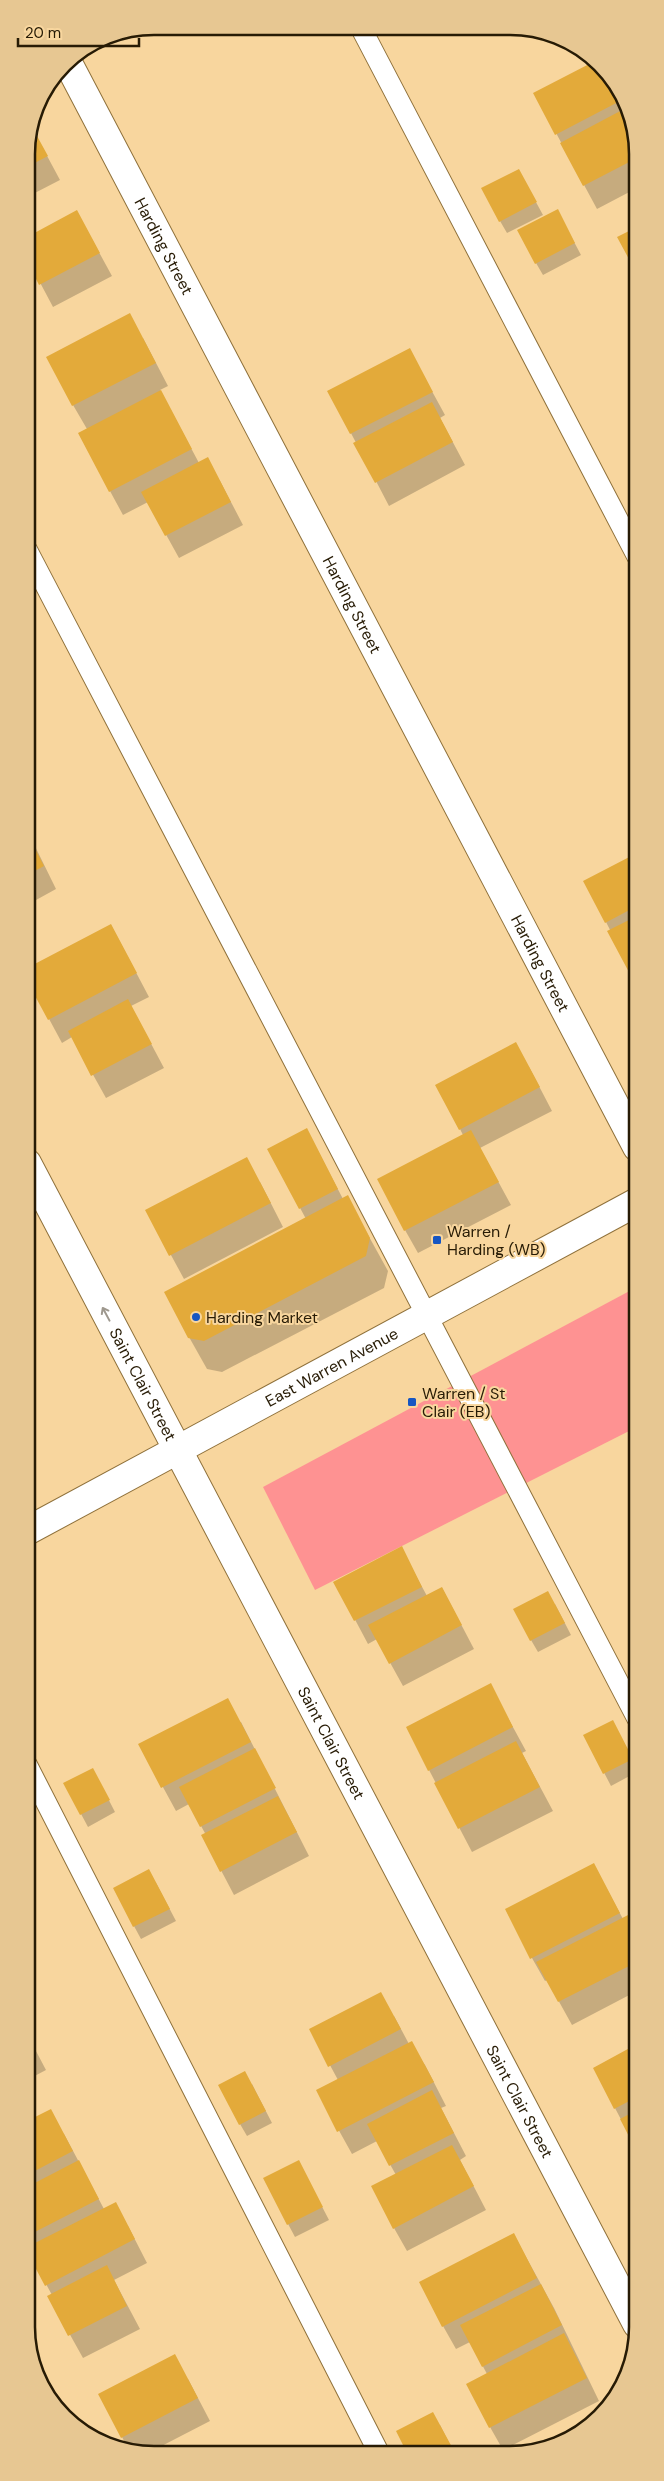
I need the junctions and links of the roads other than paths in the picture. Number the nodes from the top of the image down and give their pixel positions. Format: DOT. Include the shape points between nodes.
graph roads {
  1 [pos="365,35"];
  2 [pos="71,69"];
  3 [pos="629,541"];
  4 [pos="35,565"];
  5 [pos="629,1132"];
  6 [pos="35,1178"];
  7 [pos="629,1206"];
  8 [pos="427,1316"];
  9 [pos="178,1450"];
  10 [pos="35,1527"];
  11 [pos="629,1703"];
  12 [pos="35,1781"];
  13 [pos="629,2307"];
  14 [pos="375,2446"];
  1 -- 3 [label="lane"];
  2 -- 5 [label="street, Harding Street"];
  4 -- 8 [label="lane"];
  9 -- 6 [label="street, Saint Clair Street, one-way"];
  7 -- 8 [label="street, East Warren Avenue"];
  8 -- 9 [label="street, East Warren Avenue"];
  8 -- 11 [label="lane"];
  9 -- 10 [label="street, East Warren Avenue"];
  9 -- 13 [label="street, Saint Clair Street"];
  12 -- 14 [label="lane"];
}
